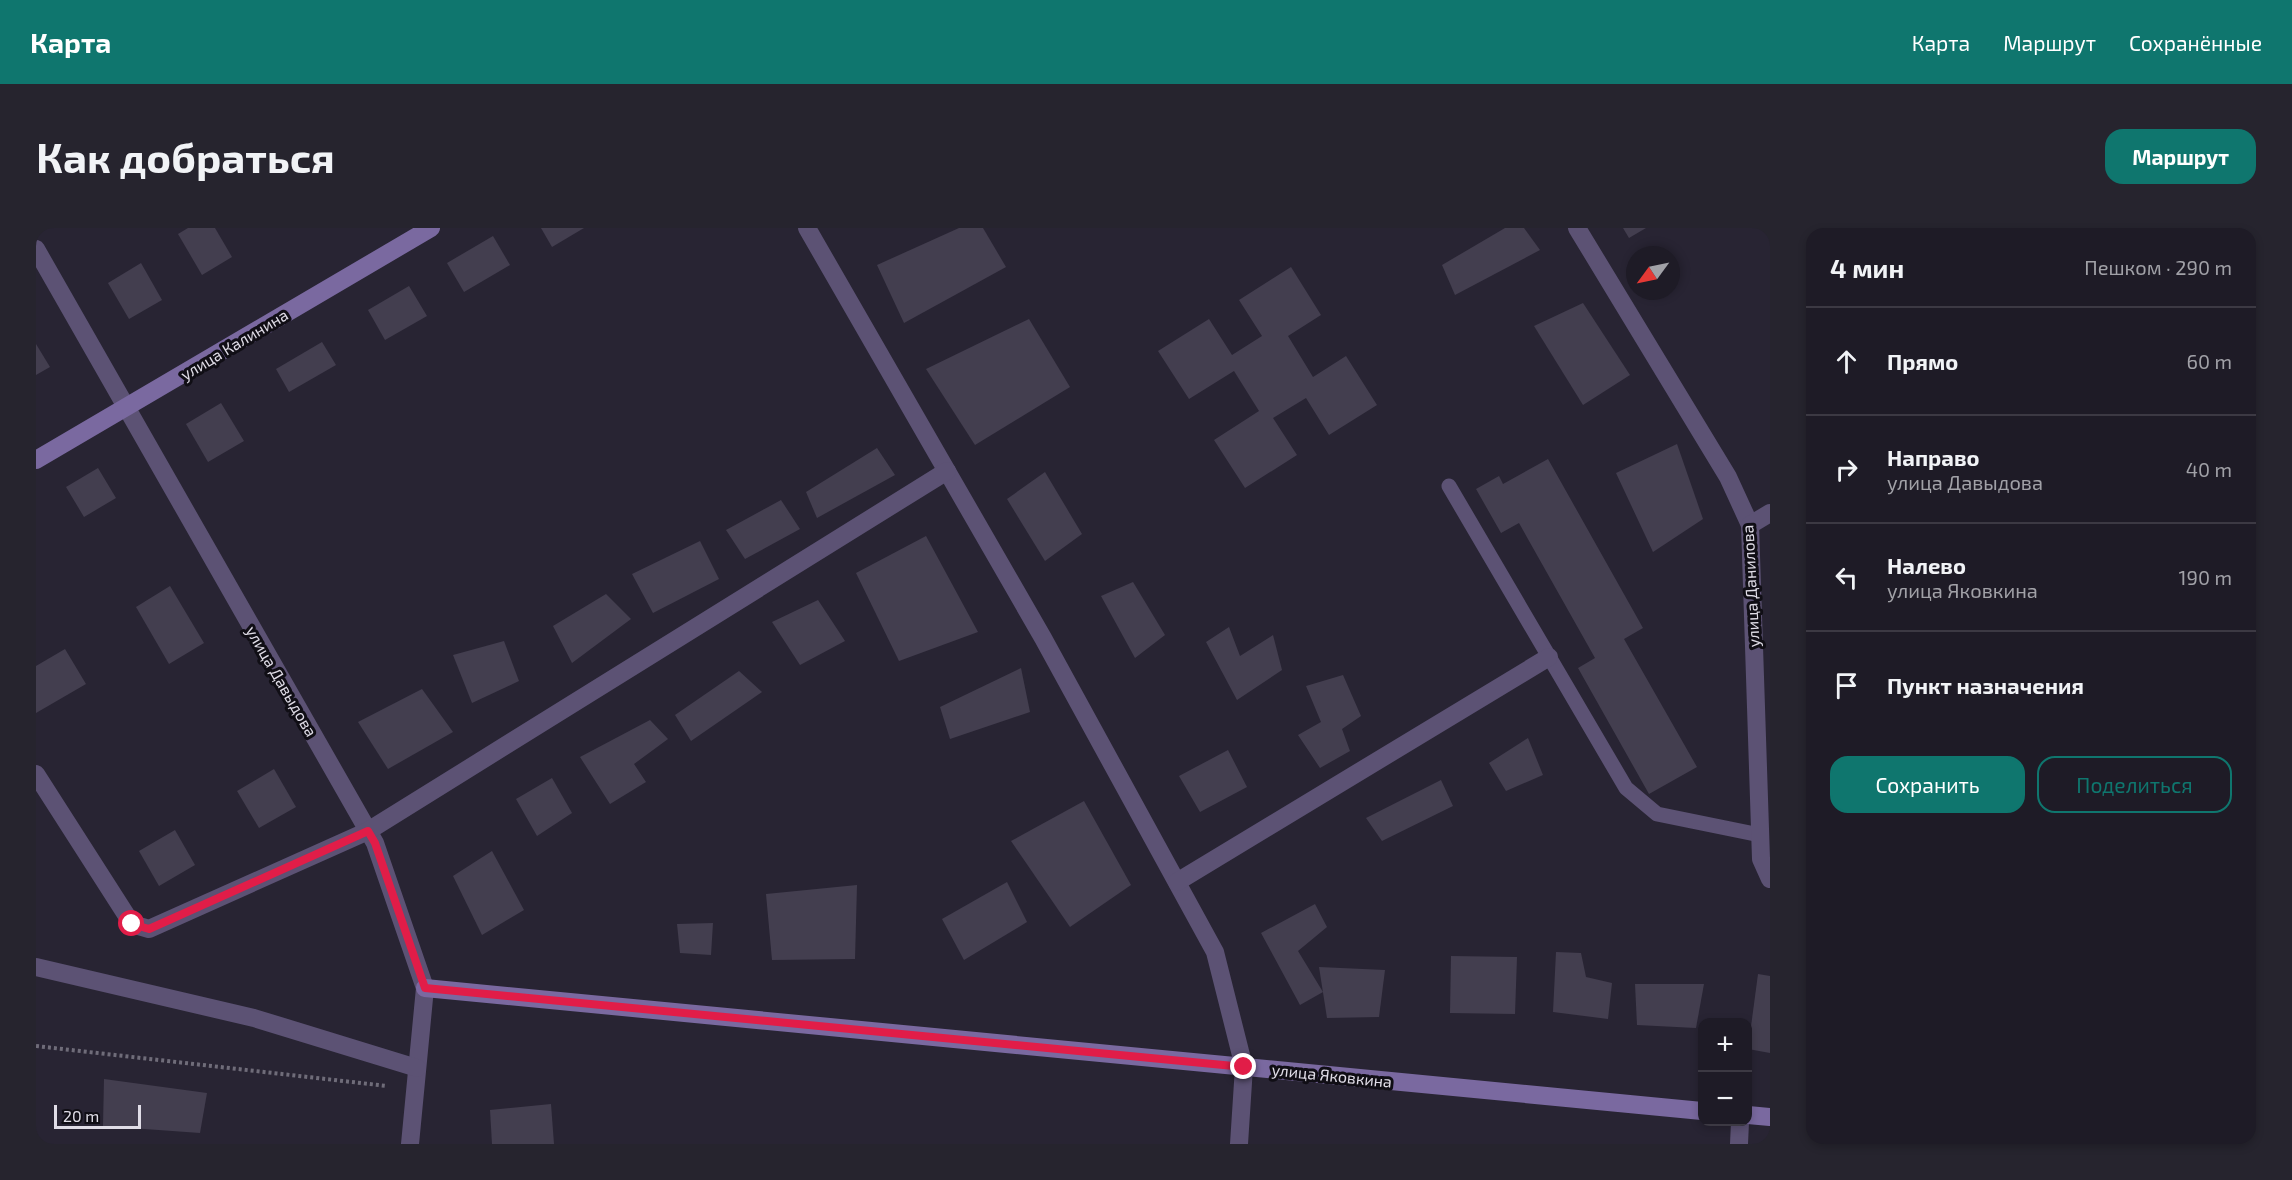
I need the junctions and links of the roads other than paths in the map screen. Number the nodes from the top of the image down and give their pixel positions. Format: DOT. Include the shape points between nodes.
graph roads {
  1 [pos="431,228"];
  2 [pos="807,228"];
  3 [pos="1577,228"];
  4 [pos="36,249"];
  5 [pos="126,408"];
  6 [pos="36,460"];
  7 [pos="947,471"];
  8 [pos="1449,486"];
  9 [pos="1770,513"];
  10 [pos="1750,525"];
  11 [pos="1549,657"];
  12 [pos="36,774"];
  13 [pos="368,831"];
  14 [pos="1760,835"];
  15 [pos="1770,879"];
  16 [pos="1177,882"];
  17 [pos="36,967"];
  18 [pos="425,988"];
  19 [pos="1244,1067"];
  20 [pos="417,1068"];
  21 [pos="1698,1111"];
  22 [pos="1752,1115"];
  23 [pos="1770,1117"];
  24 [pos="1740,1126"];
  25 [pos="410,1144"];
  26 [pos="1239,1144"];
  27 [pos="1739,1144"];
  1 -- 5 [label="street, улица Калинина"];
  2 -- 7 [label="street"];
  3 -- 10 [label="street, улица Данилова" via="1728,477"];
  4 -- 5 [label="street, улица Давыдова"];
  5 -- 6 [label="street, улица Калинина"];
  5 -- 13 [label="street, улица Давыдова"];
  7 -- 13 [label="street"];
  7 -- 16 [label="street"];
  8 -- 11 [label="lane"];
  9 -- 10 [label="street"];
  10 -- 14 [label="street, улица Данилова"];
  11 -- 14 [label="lane" via="1626,788 1658,814"];
  11 -- 16 [label="street"];
  12 -- 13 [label="street" via="132,924 149,929"];
  13 -- 18 [label="street, улица Давыдова"];
  14 -- 15 [label="street, улица Данилова" via="1761,859"];
  16 -- 19 [label="street" via="1215,952"];
  17 -- 20 [label="street" via="254,1018"];
  18 -- 19 [label="street, улица Яковкина"];
  18 -- 20 [label="street, улица Давыдова"];
  19 -- 21 [label="street, улица Яковкина"];
  19 -- 26 [label="street"];
  20 -- 25 [label="street, улица Давыдова"];
  22 -- 23 [label="street"];
  24 -- 27 [label="street"];
}
